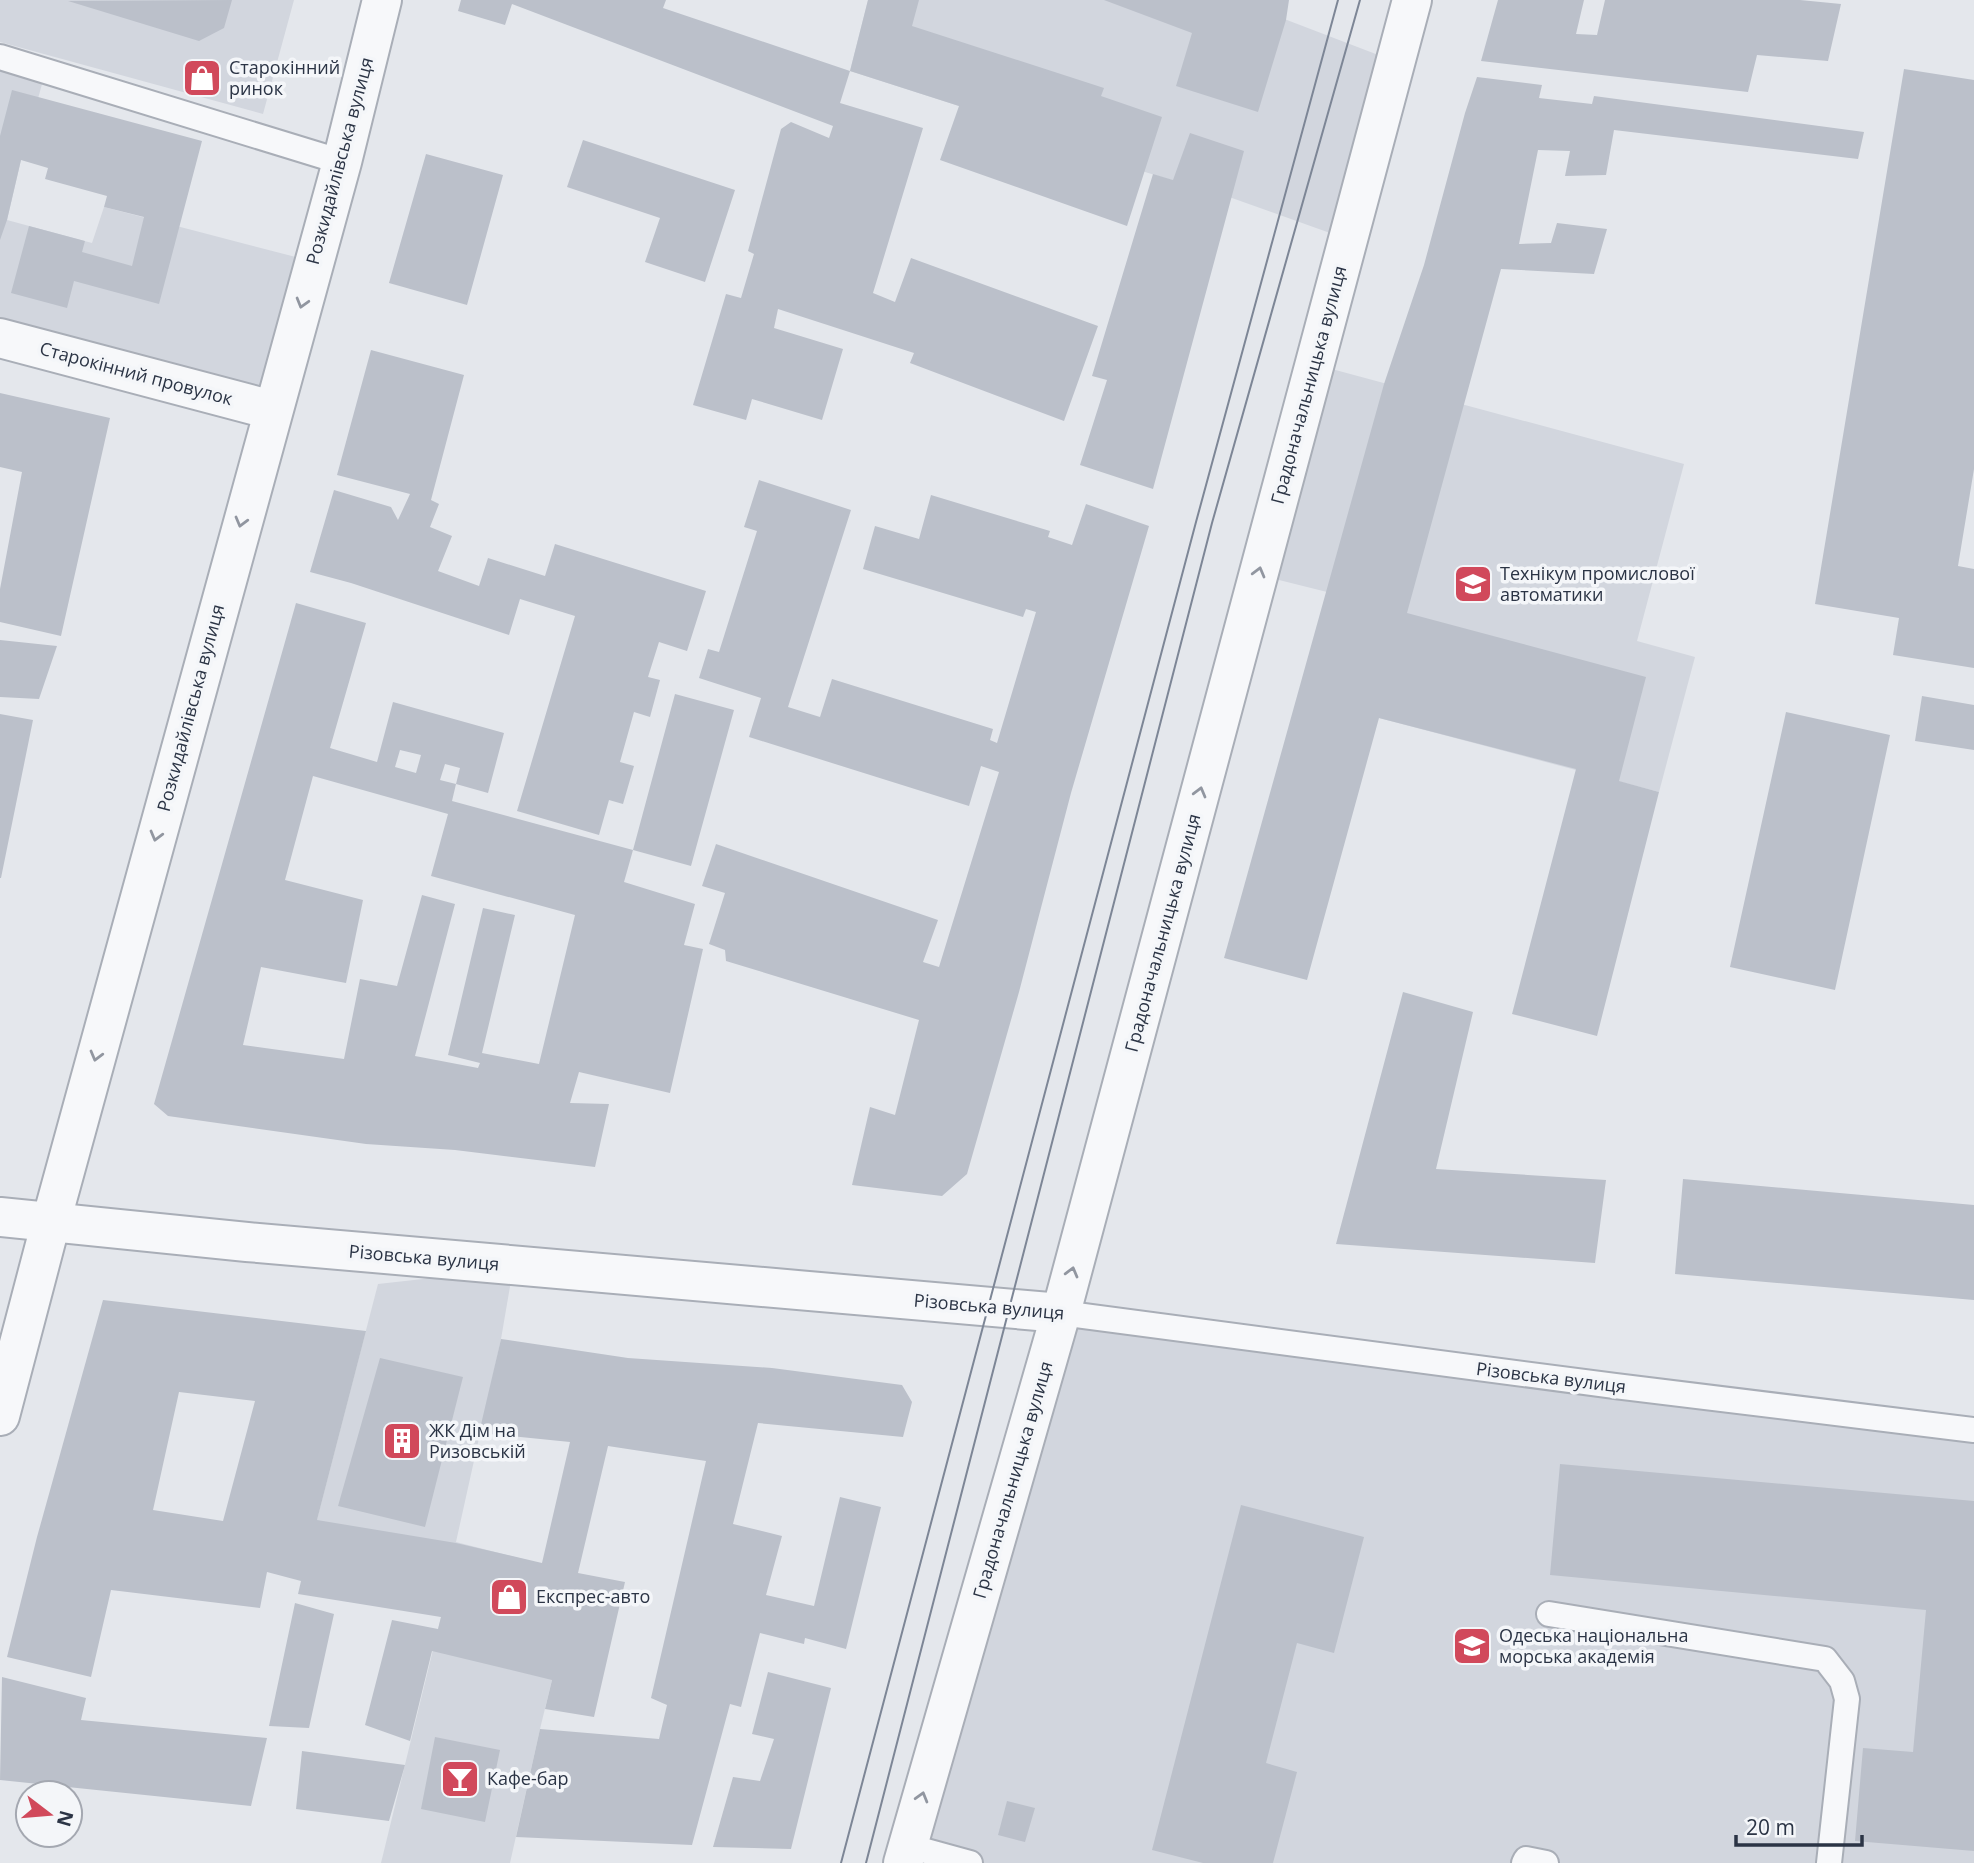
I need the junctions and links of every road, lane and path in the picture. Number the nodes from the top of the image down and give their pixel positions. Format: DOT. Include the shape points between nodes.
graph roads {
  1 [pos="382,0"];
  2 [pos="1412,0"];
  3 [pos="0,57"];
  4 [pos="342,162"];
  5 [pos="0,338"];
  6 [pos="272,410"];
  7 [pos="0,1217"];
  8 [pos="51,1223"];
  9 [pos="1061,1313"];
  10 [pos="0,1416"];
  11 [pos="1974,1430"];
  12 [pos="1549,1615"];
  13 [pos="906,1854"];
  14 [pos="970,1863"];
  15 [pos="1524,1863"];
  16 [pos="1546,1863"];
  17 [pos="1829,1863"];
  1 -- 4 [label="street, Розкидайлівська вулиця"];
  9 -- 2 [label="street, Градоначальницька вулиця, one-way"];
  3 -- 4 [label="lane"];
  4 -- 6 [label="street, Розкидайлівська вулиця, one-way"];
  5 -- 6 [label="street, Старокінний провулок"];
  6 -- 8 [label="street, Розкидайлівська вулиця, one-way"];
  7 -- 8 [label="street, Різовська вулиця"];
  8 -- 9 [label="street, Різовська вулиця"];
  8 -- 10 [label="street, Розкидайлівська вулиця"];
  9 -- 11 [label="lane, Різовська вулиця"];
  13 -- 9 [label="street, Градоначальницька вулиця, one-way"];
  12 -- 17 [label="lane" via="1825,1659 1842,1681 1847,1699"];
  13 -- 14 [label="lane"];
  15 -- 16 [label="lane" via="1526,1859"];
}
